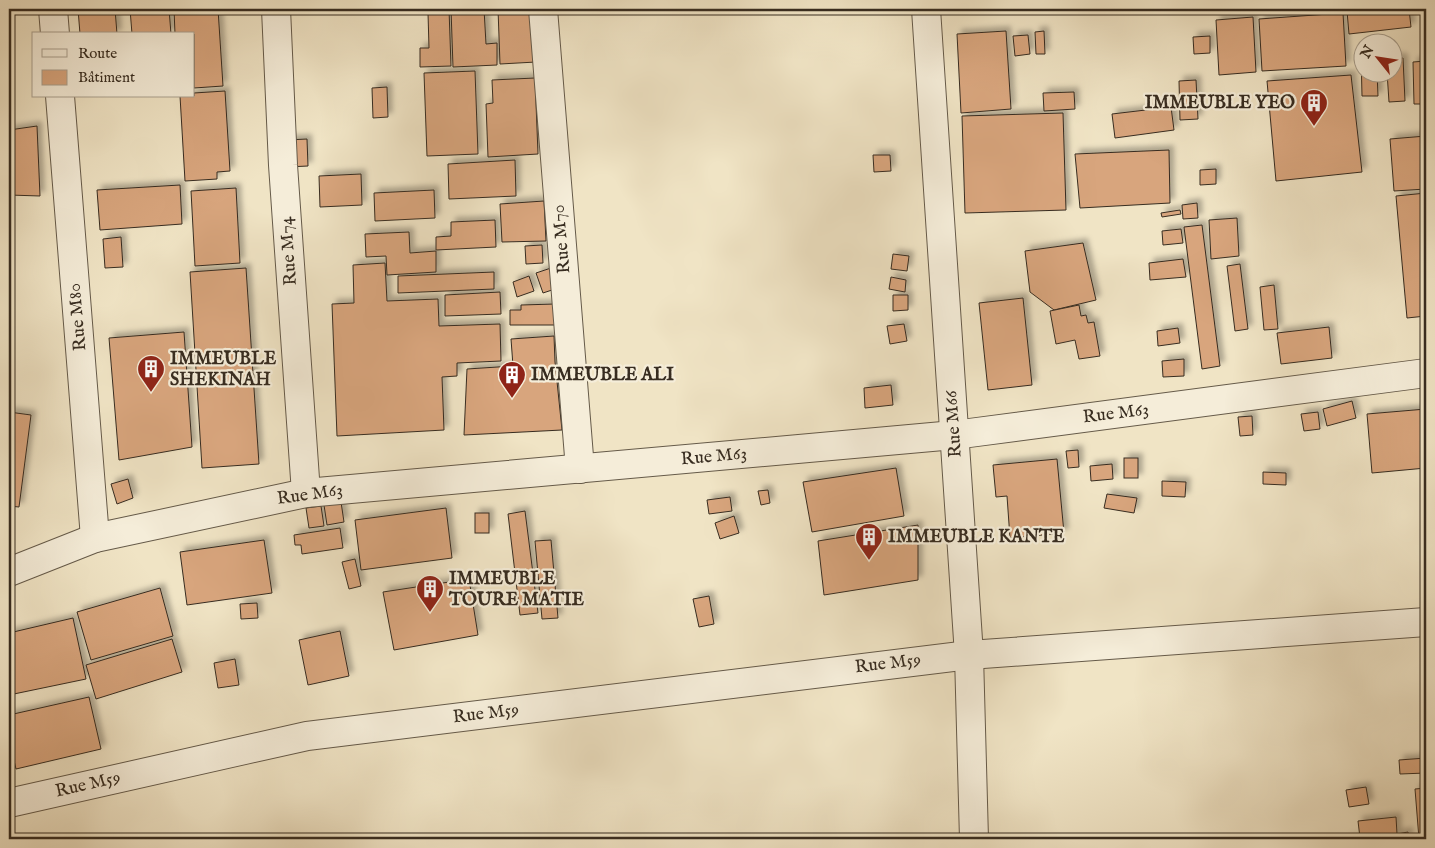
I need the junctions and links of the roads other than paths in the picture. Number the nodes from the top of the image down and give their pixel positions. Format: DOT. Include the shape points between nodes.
graph roads {
  1 [pos="53,9"];
  2 [pos="276,9"];
  3 [pos="543,9"];
  4 [pos="926,9"];
  5 [pos="55,32"];
  6 [pos="60,98"];
  7 [pos="1426,373"];
  8 [pos="954,435"];
  9 [pos="580,469"];
  10 [pos="306,493"];
  11 [pos="95,538"];
  12 [pos="9,572"];
  13 [pos="1426,622"];
  14 [pos="969,655"];
  15 [pos="9,802"];
  16 [pos="974,839"];
  1 -- 5 [label="street"];
  2 -- 10 [label="street, Rue M74" via="282,165"];
  3 -- 9 [label="street, Rue M70"];
  4 -- 8 [label="street, Rue M66"];
  6 -- 11 [label="street, Rue M80"];
  7 -- 8 [label="street, Rue M63"];
  8 -- 9 [label="street, Rue M63"];
  8 -- 14 [label="street, Rue M66"];
  9 -- 10 [label="street, Rue M63"];
  10 -- 11 [label="street, Rue M63"];
  11 -- 12 [label="street, Rue M63"];
  13 -- 14 [label="street, Rue M59"];
  14 -- 15 [label="street, Rue M59" via="307,736"];
  14 -- 16 [label="street, Rue M66"];
}
